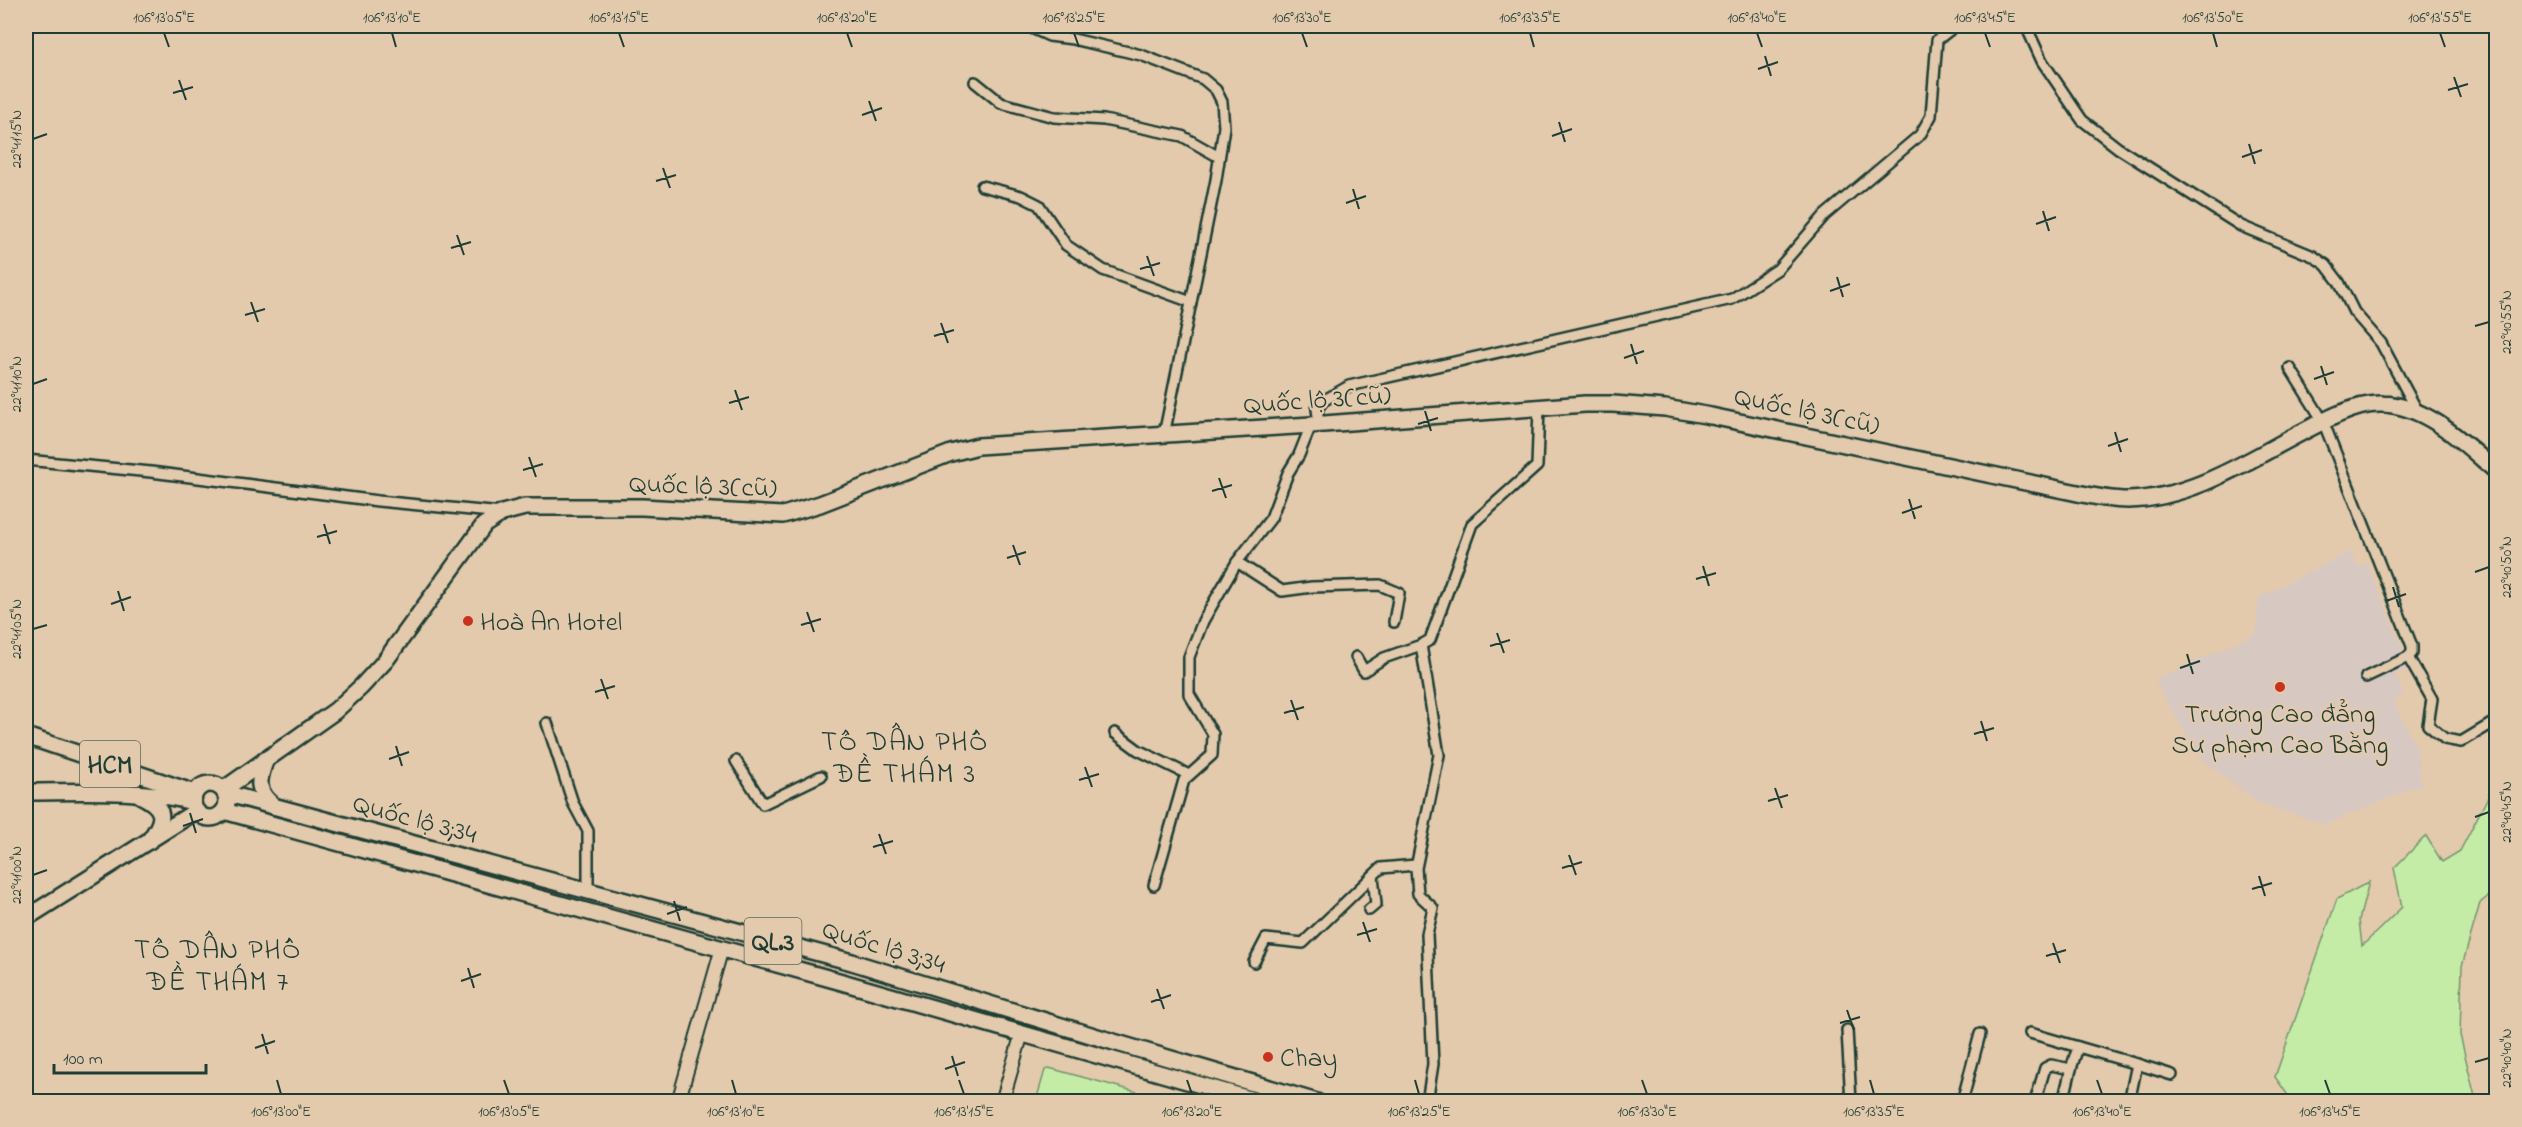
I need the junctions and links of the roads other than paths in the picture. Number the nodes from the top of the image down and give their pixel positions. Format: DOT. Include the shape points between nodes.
graph roads {
  1 [pos="1027,26"];
  2 [pos="1955,26"];
  3 [pos="2026,26"];
  4 [pos="975,82"];
  5 [pos="1219,157"];
  6 [pos="982,186"];
  7 [pos="1191,302"];
  8 [pos="2290,368"];
  9 [pos="1539,407"];
  10 [pos="2419,414"];
  11 [pos="2323,421"];
  12 [pos="1315,425"];
  13 [pos="1164,435"];
  14 [pos="26,460"];
  15 [pos="2496,471"];
  16 [pos="502,513"];
  17 [pos="1237,562"];
  18 [pos="1394,622"];
  19 [pos="1421,645"];
  20 [pos="1356,657"];
  21 [pos="2408,657"];
  22 [pos="2366,677"];
  23 [pos="2496,721"];
  24 [pos="547,723"];
  25 [pos="1115,733"];
  26 [pos="26,736"];
  27 [pos="267,759"];
  28 [pos="736,760"];
  29 [pos="821,776"];
  30 [pos="1189,776"];
  31 [pos="224,791"];
  32 [pos="26,792"];
  33 [pos="135,792"];
  34 [pos="195,802"];
  35 [pos="274,806"];
  36 [pos="224,811"];
  37 [pos="150,841"];
  38 [pos="1416,865"];
  39 [pos="1373,876"];
  40 [pos="1154,885"];
  41 [pos="588,891"];
  42 [pos="1369,910"];
  43 [pos="26,918"];
  44 [pos="722,948"];
  45 [pos="848,961"];
  46 [pos="1254,962"];
  47 [pos="842,982"];
  48 [pos="1026,1016"];
  49 [pos="1847,1030"];
  50 [pos="1022,1033"];
  51 [pos="1980,1034"];
  52 [pos="2030,1034"];
  53 [pos="2078,1047"];
  54 [pos="2137,1064"];
  55 [pos="2072,1069"];
  56 [pos="2172,1075"];
  57 [pos="26,1093"];
  58 [pos="29,1101"];
  59 [pos="678,1101"];
  60 [pos="1002,1101"];
  61 [pos="1260,1101"];
  62 [pos="1317,1101"];
  63 [pos="1427,1101"];
  64 [pos="1851,1101"];
  65 [pos="1962,1101"];
  66 [pos="2035,1101"];
  67 [pos="2063,1101"];
  68 [pos="2128,1101"];
  1 -- 5 [label="street" via="1049,36 1141,55 1203,79 1216,90 1222,102 1224,127"];
  2 -- 12 [label="street" via="1937,40 1931,116 1920,135 1825,214 1778,269 1732,299 1349,386 1323,401 1317,409"];
  3 -- 10 [label="street" via="2042,61 2082,120 2118,148 2241,226 2326,265 2354,312 2381,343"];
  4 -- 5 [label="street" via="1001,103 1054,117 1104,120 1182,136"];
  5 -- 7 [label="street"];
  6 -- 7 [label="street" via="1039,205 1066,245 1103,270"];
  7 -- 13 [label="street"];
  8 -- 11 [label="street"];
  9 -- 11 [label="main road, Quốc lộ 3(cũ)" via="1613,404 1665,408 2125,500 2146,499 2215,477"];
  9 -- 12 [label="main road, Quốc lộ 3(cũ)"];
  9 -- 19 [label="street" via="1537,466 1472,524 1430,640"];
  10 -- 11 [label="main road, Quốc lộ 3(cũ)" via="2398,406 2372,404"];
  10 -- 15 [label="main road, Quốc lộ 3(cũ)" via="2453,435"];
  11 -- 21 [label="street" via="2412,646"];
  12 -- 13 [label="main road, Quốc lộ 3(cũ)"];
  12 -- 17 [label="street" via="1288,473 1271,518"];
  13 -- 16 [label="main road, Quốc lộ 3(cũ)" via="978,446 783,515 642,507 525,507"];
  14 -- 16 [label="street"];
  16 -- 27 [label="main road, Quốc lộ 3(cũ)" via="484,525 385,661 361,687"];
  17 -- 18 [label="street" via="1282,591 1380,585 1399,593"];
  17 -- 30 [label="street" via="1203,621 1189,657 1189,694 1213,734 1212,756"];
  19 -- 20 [label="street" via="1384,658 1365,671"];
  19 -- 38 [label="street" via="1439,755"];
  21 -- 22 [label="street"];
  21 -- 23 [label="street" via="2432,699 2428,725 2445,739 2461,742"];
  24 -- 41 [label="street" via="573,803 588,831"];
  25 -- 30 [label="street" via="1138,750"];
  26 -- 34 [label="main road, HCM"];
  27 -- 31 [label="main road, Quốc lộ 3(cũ)"];
  27 -- 35 [label="main road" via="260,774 260,786 263,797"];
  28 -- 29 [label="street" via="763,804"];
  30 -- 40 [label="street" via="1184,780"];
  31 -- 34 [label="main road, HCM" via="210,784 202,786"];
  31 -- 35 [label="main road, Quốc lộ 3;34 / QL.3"];
  31 -- 36 [label="main road"];
  32 -- 33 [label="main road, HCM"];
  33 -- 34 [label="main road, HCM"];
  33 -- 37 [label="main road" via="156,803 162,816"];
  34 -- 36 [label="main road, HCM" via="203,817 212,818"];
  34 -- 37 [label="main road"];
  35 -- 41 [label="main road, Quốc lộ 3;34 / QL.3"];
  36 -- 44 [label="main road, Quốc lộ 3;34 / QL.3"];
  37 -- 43 [label="main road"];
  38 -- 39 [label="street" via="1381,868"];
  38 -- 63 [label="street" via="1418,894 1433,908 1427,934 1433,1064"];
  39 -- 42 [label="street" via="1376,904"];
  39 -- 46 [label="street" via="1303,943 1266,939"];
  41 -- 45 [label="main road, Quốc lộ 3;34 / QL.3"];
  44 -- 47 [label="main road, Quốc lộ 3;34 / QL.3"];
  44 -- 59 [label="street"];
  45 -- 47 [label="main road"];
  45 -- 48 [label="main road, Quốc lộ 3;34 / QL.3"];
  47 -- 50 [label="main road, Quốc lộ 3;34 / QL.3"];
  48 -- 50 [label="main road"];
  48 -- 62 [label="main road, Quốc lộ 3;34 / QL.3"];
  49 -- 64 [label="street"];
  50 -- 60 [label="street"];
  50 -- 61 [label="main road, Quốc lộ 3;34 / QL.3"];
  51 -- 65 [label="street"];
  52 -- 53 [label="street"];
  53 -- 54 [label="street"];
  53 -- 55 [label="street"];
  54 -- 56 [label="street"];
  54 -- 68 [label="street"];
  55 -- 66 [label="street" via="2046,1067"];
  55 -- 67 [label="street"];
  57 -- 58 [label="street"];
}
